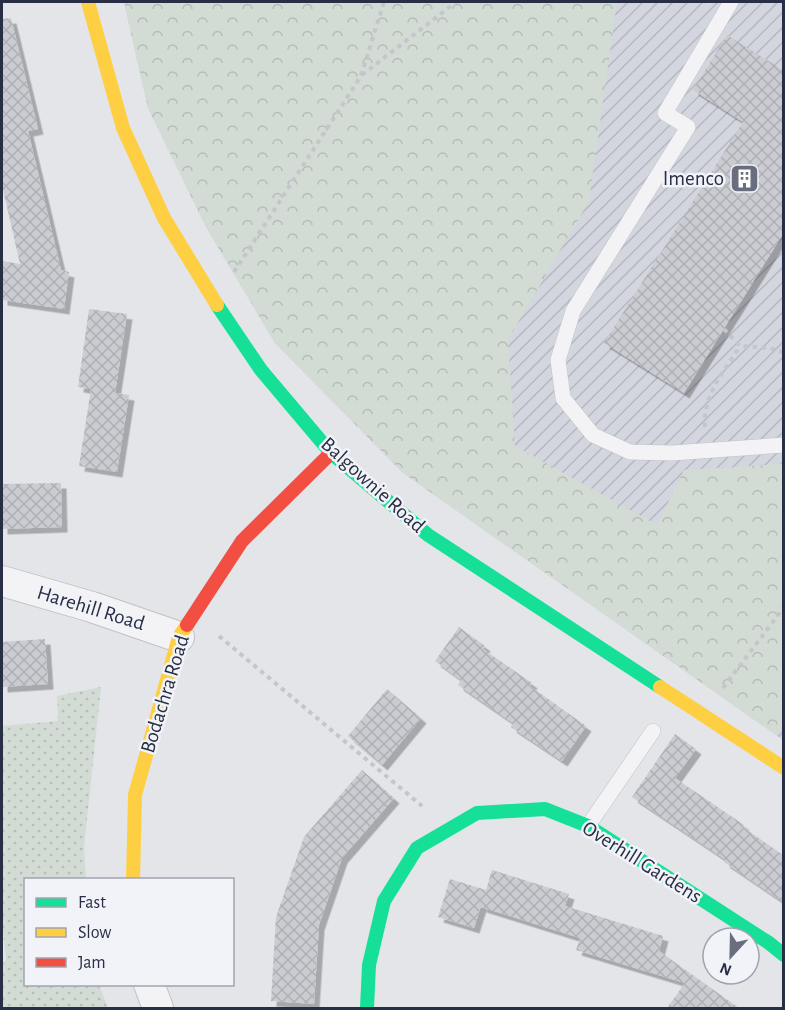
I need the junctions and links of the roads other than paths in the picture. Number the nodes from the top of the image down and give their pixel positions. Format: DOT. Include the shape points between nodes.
graph roads {
  1 [pos="88,2"];
  2 [pos="731,2"];
  3 [pos="783,445"];
  4 [pos="331,453"];
  5 [pos="2,582"];
  6 [pos="186,625"];
  7 [pos="653,731"];
  8 [pos="783,768"];
  9 [pos="588,826"];
  10 [pos="133,878"];
  11 [pos="783,955"];
  12 [pos="151,986"];
  13 [pos="158,1008"];
  14 [pos="367,1008"];
  1 -- 4 [label="street, Balgownie Road" via="123,128 164,218 214,302 261,370"];
  2 -- 3 [label="lane" via="665,113 688,127 573,311 558,360 563,398 593,435 630,452"];
  4 -- 6 [label="street, Bodachra Road" via="242,541"];
  4 -- 8 [label="street, Balgownie Road" via="428,535"];
  5 -- 6 [label="street, Harehill Road" via="92,607"];
  6 -- 10 [label="street, Bodachra Road" via="150,732 135,795"];
  7 -- 9 [label="lane"];
  9 -- 11 [label="street, Overhill Gardens"];
  9 -- 14 [label="street, Overhill Gardens" via="545,809 477,813 417,848 384,901 369,965"];
  12 -- 13 [label="street"];
}
